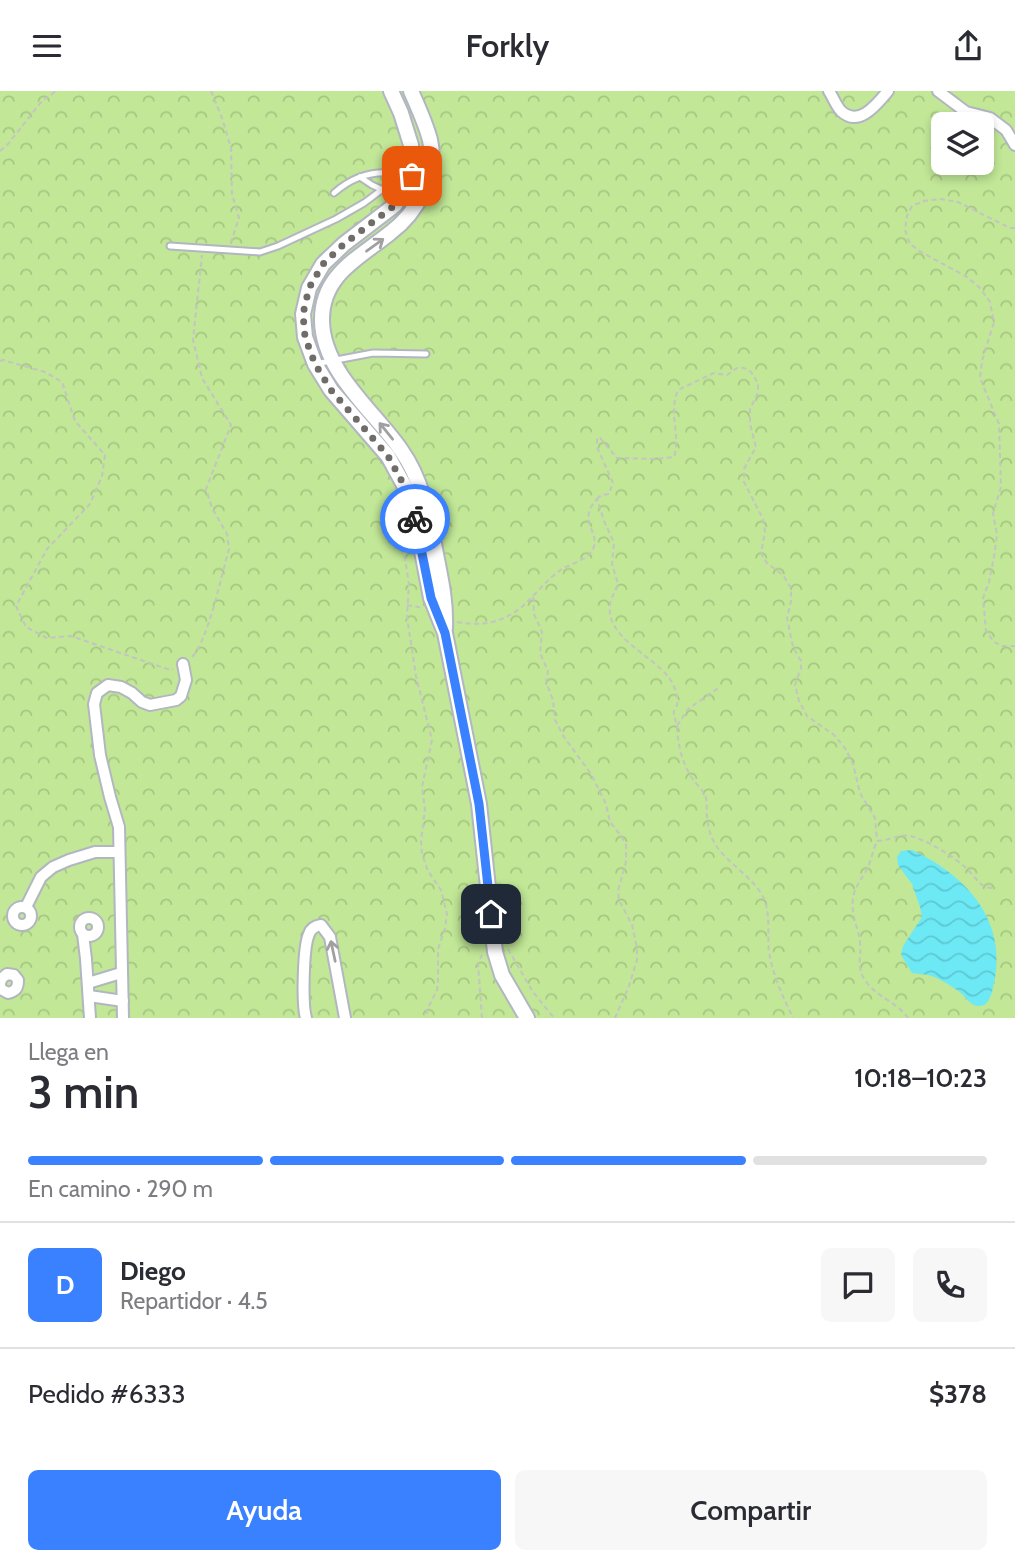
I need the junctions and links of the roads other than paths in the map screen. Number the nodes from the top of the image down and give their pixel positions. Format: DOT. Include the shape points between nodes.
graph roads {
  1 [pos="391,91"];
  2 [pos="411,91"];
  3 [pos="829,91"];
  4 [pos="888,91"];
  5 [pos="938,91"];
  6 [pos="1015,145"];
  7 [pos="407,175"];
  8 [pos="360,177"];
  9 [pos="428,180"];
  10 [pos="383,190"];
  11 [pos="334,193"];
  12 [pos="170,246"];
  13 [pos="426,354"];
  14 [pos="331,360"];
  15 [pos="315,364"];
  16 [pos="445,633"];
  17 [pos="183,664"];
  18 [pos="119,852"];
  19 [pos="26,907"];
  20 [pos="83,934"];
  21 [pos="121,972"];
  22 [pos="88,983"];
  23 [pos="89,996"];
  24 [pos="123,1001"];
  25 [pos="90,1018"];
  26 [pos="123,1018"];
  27 [pos="306,1018"];
  28 [pos="345,1018"];
  29 [pos="527,1018"];
  1 -- 7 [label="street" via="411,145"];
  2 -- 9 [label="street" via="430,142"];
  3 -- 4 [label="street" via="850,117 865,114"];
  5 -- 6 [label="street" via="966,111 990,118 1006,130"];
  7 -- 8 [label="lane" via="388,171"];
  7 -- 9 [label="lane"];
  7 -- 10 [label="lane"];
  7 -- 15 [label="street" via="395,205 323,264 309,288 303,314"];
  8 -- 10 [label="lane"];
  8 -- 11 [label="lane"];
  14 -- 9 [label="street, one-way" via="323,334 327,293 346,265 412,211"];
  10 -- 12 [label="lane" via="337,219 260,252"];
  13 -- 14 [label="lane" via="373,353"];
  14 -- 15 [label="lane"];
  16 -- 14 [label="street, one-way" via="446,604 419,481 402,451"];
  15 -- 16 [label="street" via="331,390 388,456 405,487 431,598"];
  16 -- 29 [label="street" via="479,804 495,952 502,975"];
  17 -- 18 [label="street" via="186,680 176,700 150,705 121,687 108,685 97,693 94,704 100,755 119,827"];
  18 -- 19 [label="street" via="95,852 53,867 41,877"];
  18 -- 21 [label="street"];
  20 -- 22 [label="street"];
  21 -- 22 [label="street"];
  21 -- 24 [label="street"];
  22 -- 23 [label="street"];
  23 -- 24 [label="street"];
  23 -- 25 [label="street"];
  24 -- 26 [label="street"];
  28 -- 27 [label="street, one-way" via="330,937 321,925 309,933 306,948"];
}
